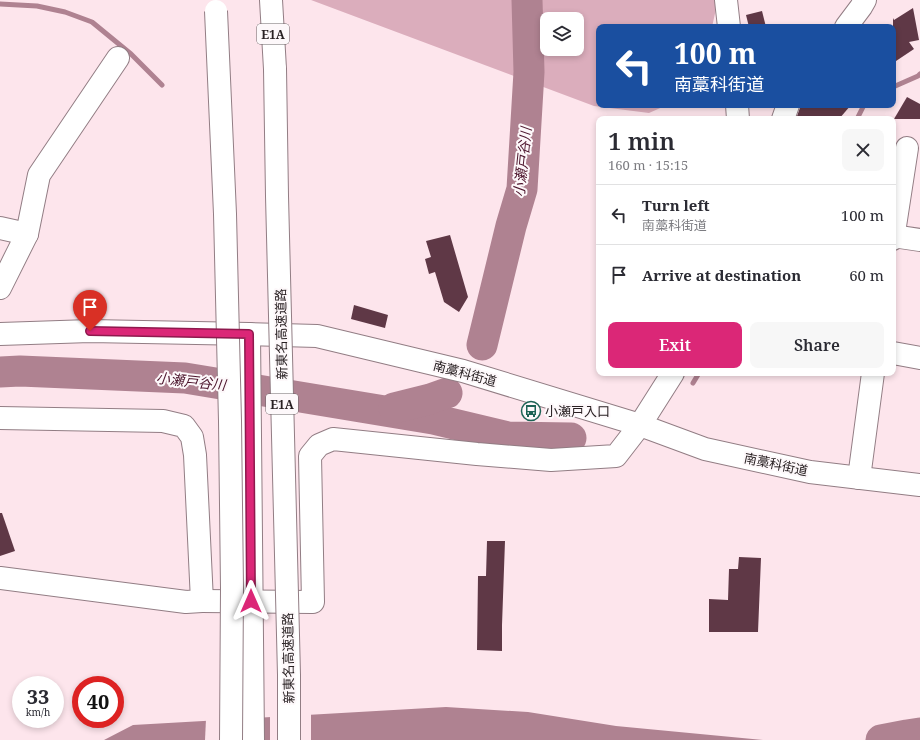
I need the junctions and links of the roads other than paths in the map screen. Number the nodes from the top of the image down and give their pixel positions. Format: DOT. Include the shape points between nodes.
graph roads {
  1 [pos="270,0"];
  2 [pos="726,0"];
  3 [pos="865,0"];
  4 [pos="216,5"];
  5 [pos="729,24"];
  6 [pos="848,24"];
  7 [pos="118,58"];
  8 [pos="907,148"];
  9 [pos="896,217"];
  10 [pos="0,228"];
  11 [pos="27,234"];
  12 [pos="896,236"];
  13 [pos="920,240"];
  14 [pos="0,288"];
  15 [pos="0,334"];
  16 [pos="249,334"];
  17 [pos="896,354"];
  18 [pos="920,358"];
  19 [pos="671,376"];
  20 [pos="873,376"];
  21 [pos="0,418"];
  22 [pos="640,426"];
  23 [pos="859,478"];
  24 [pos="920,485"];
  25 [pos="0,578"];
  26 [pos="202,601"];
  27 [pos="251,601"];
  28 [pos="231,740"];
  29 [pos="252,740"];
  30 [pos="289,740"];
  1 -- 30 [label="main road, 新東名高速道路 / E1A, bridge" via="275,69"];
  2 -- 5 [label="main road"];
  3 -- 6 [label="main road"];
  4 -- 28 [label="main road, bridge" via="230,420"];
  7 -- 11 [label="main road" via="39,175"];
  8 -- 9 [label="main road"];
  10 -- 11 [label="main road"];
  11 -- 14 [label="main road"];
  12 -- 13 [label="main road"];
  15 -- 16 [label="main road, 南藁科街道" via="90,331"];
  16 -- 22 [label="main road, 南藁科街道" via="317,336 463,371"];
  16 -- 27 [label="main road"];
  17 -- 18 [label="main road"];
  19 -- 22 [label="main road"];
  20 -- 23 [label="main road"];
  21 -- 26 [label="main road" via="163,421 184,426 192,438 194,455"];
  22 -- 23 [label="main road, 南藁科街道" via="705,449 810,472"];
  22 -- 27 [label="main road" via="616,456 551,460 333,439 319,445 310,456 313,602"];
  23 -- 24 [label="main road, 南藁科街道"];
  25 -- 26 [label="main road" via="186,602"];
  26 -- 27 [label="main road"];
  27 -- 29 [label="main road"];
}
